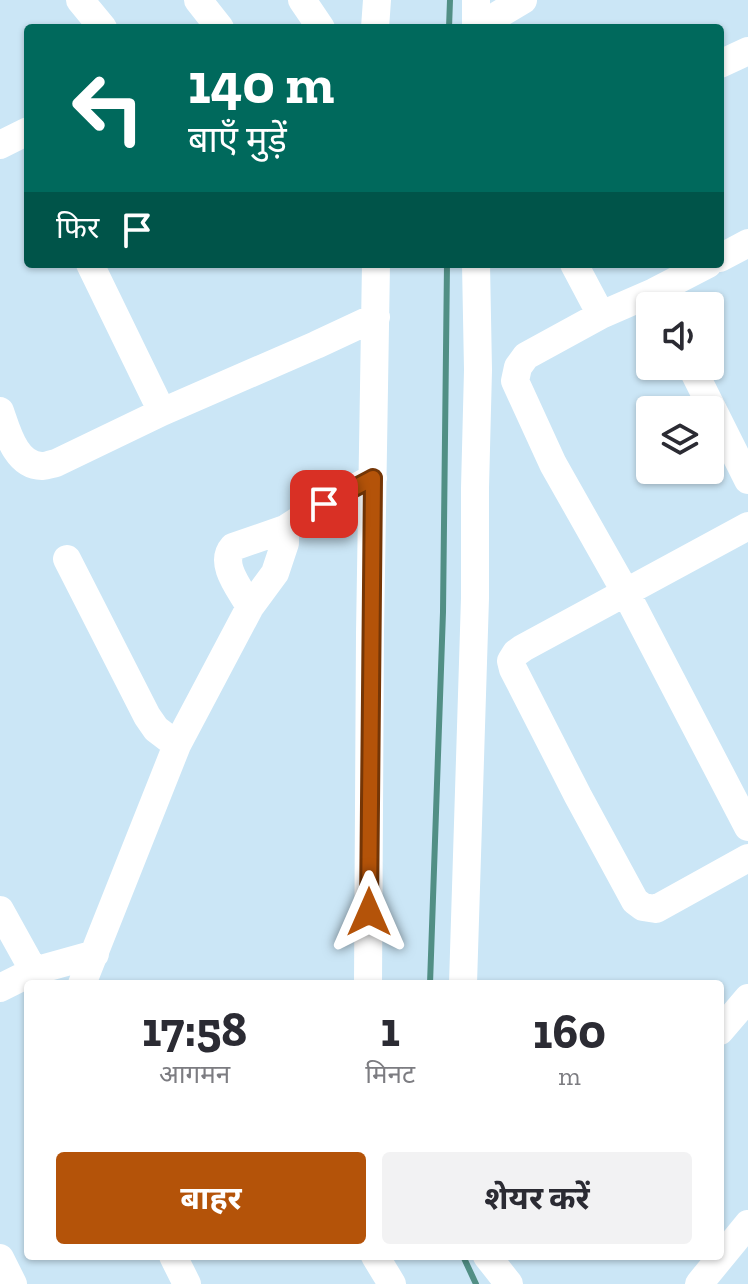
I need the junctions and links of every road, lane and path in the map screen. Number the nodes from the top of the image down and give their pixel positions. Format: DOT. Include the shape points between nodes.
graph roads {
  1 [pos="80,0"];
  2 [pos="198,0"];
  3 [pos="302,0"];
  4 [pos="377,0"];
  5 [pos="523,0"];
  6 [pos="483,14"];
  7 [pos="100,24"];
  8 [pos="217,24"];
  9 [pos="318,24"];
  10 [pos="375,24"];
  11 [pos="748,51"];
  12 [pos="724,62"];
  13 [pos="748,243"];
  14 [pos="724,256"];
  15 [pos="92,268"];
  16 [pos="376,268"];
  17 [pos="476,268"];
  18 [pos="576,268"];
  19 [pos="702,268"];
  20 [pos="667,292"];
  21 [pos="636,305"];
  22 [pos="601,315"];
  23 [pos="376,317"];
  24 [pos="698,380"];
  25 [pos="0,411"];
  26 [pos="162,412"];
  27 [pos="6,448"];
  28 [pos="373,478"];
  29 [pos="748,480"];
  30 [pos="748,526"];
  31 [pos="285,529"];
  32 [pos="67,559"];
  33 [pos="626,593"];
  34 [pos="250,607"];
  35 [pos="177,745"];
  36 [pos="748,827"];
  37 [pos="748,858"];
  38 [pos="0,910"];
  39 [pos="95,954"];
  40 [pos="37,977"];
  41 [pos="84,980"];
  42 [pos="368,980"];
  43 [pos="463,980"];
  44 [pos="24,981"];
  45 [pos="0,988"];
  46 [pos="748,998"];
  47 [pos="724,1026"];
  48 [pos="738,1234"];
  49 [pos="724,1252"];
  50 [pos="0,1258"];
  51 [pos="175,1260"];
  52 [pos="377,1260"];
  53 [pos="490,1260"];
  54 [pos="718,1260"];
  55 [pos="13,1284"];
  56 [pos="187,1284"];
  57 [pos="392,1284"];
  58 [pos="509,1284"];
  59 [pos="699,1284"];
  1 -- 7 [label="street"];
  2 -- 8 [label="street"];
  3 -- 9 [label="street"];
  4 -- 10 [label="street"];
  5 -- 6 [label="street"];
  11 -- 12 [label="street"];
  13 -- 14 [label="street"];
  15 -- 26 [label="street"];
  16 -- 23 [label="street"];
  17 -- 43 [label="street" via="475,598"];
  18 -- 22 [label="street"];
  19 -- 20 [label="street"];
  21 -- 22 [label="street"];
  22 -- 33 [label="street" via="526,356 515,381 553,464"];
  23 -- 26 [label="street"];
  23 -- 28 [label="street"];
  24 -- 29 [label="street"];
  25 -- 27 [label="street"];
  26 -- 27 [label="street" via="56,463 31,464"];
  28 -- 31 [label="street"];
  28 -- 42 [label="street"];
  30 -- 33 [label="street"];
  31 -- 34 [label="street" via="275,573"];
  31 -- 34 [label="street" via="229,552 227,564"];
  32 -- 35 [label="street" via="147,716"];
  33 -- 36 [label="street"];
  33 -- 37 [label="street" via="523,648 511,661 513,669 635,901 656,909"];
  34 -- 35 [label="street"];
  35 -- 39 [label="street"];
  38 -- 40 [label="street"];
  39 -- 40 [label="street"];
  39 -- 41 [label="street"];
  44 -- 45 [label="street"];
  46 -- 47 [label="street"];
  48 -- 49 [label="street"];
  50 -- 55 [label="street"];
  51 -- 56 [label="street"];
  52 -- 57 [label="street"];
  53 -- 58 [label="street"];
  54 -- 59 [label="street"];
}
